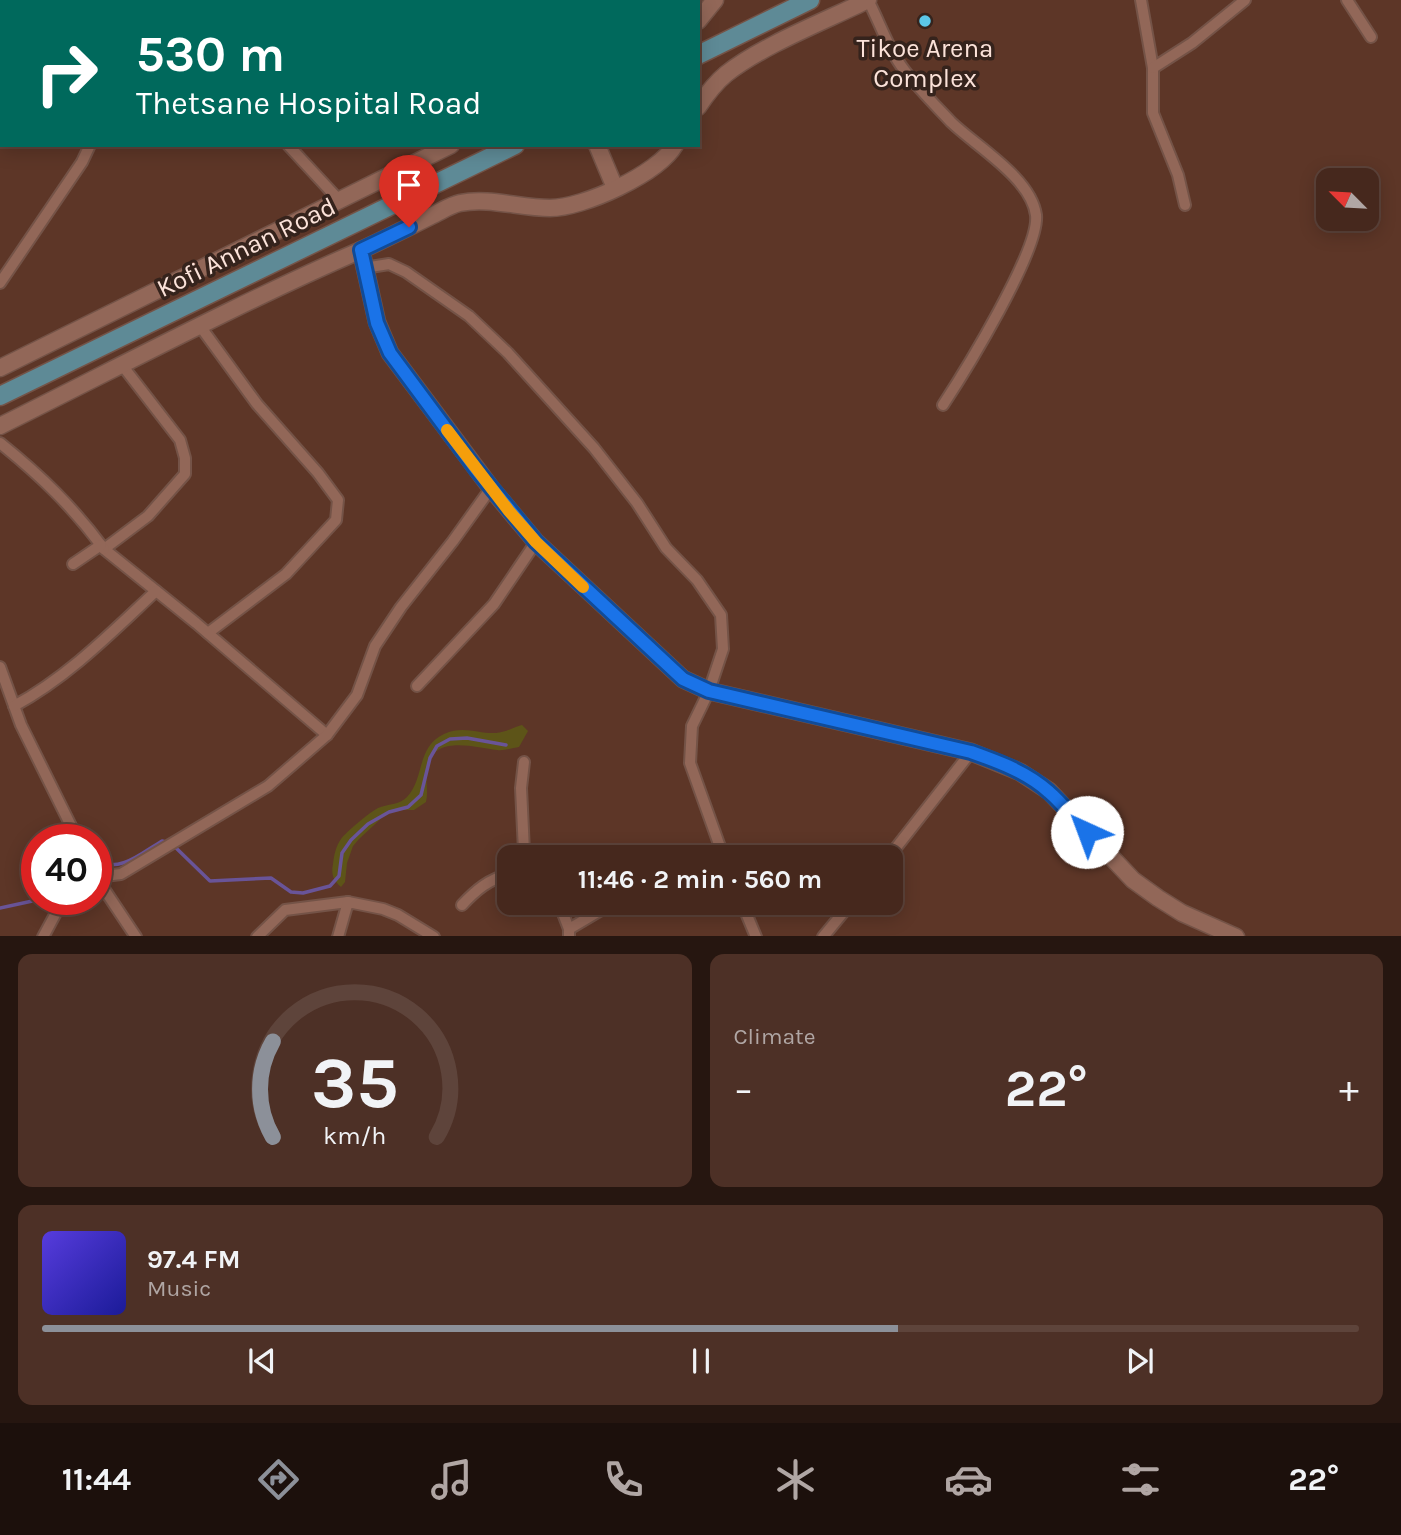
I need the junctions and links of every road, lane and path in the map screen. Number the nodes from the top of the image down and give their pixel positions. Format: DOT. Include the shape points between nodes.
graph roads {
  1 [pos="715,0"];
  2 [pos="810,0"];
  3 [pos="868,0"];
  4 [pos="1141,0"];
  5 [pos="1245,0"];
  6 [pos="1347,0"];
  7 [pos="700,19"];
  8 [pos="1371,37"];
  9 [pos="700,54"];
  10 [pos="1153,68"];
  11 [pos="700,104"];
  12 [pos="89,147"];
  13 [pos="290,147"];
  14 [pos="447,147"];
  15 [pos="511,147"];
  16 [pos="598,147"];
  17 [pos="674,147"];
  18 [pos="615,188"];
  19 [pos="338,199"];
  20 [pos="1185,205"];
  21 [pos="361,250"];
  22 [pos="364,268"];
  23 [pos="0,283"];
  24 [pos="200,326"];
  25 [pos="122,365"];
  26 [pos="0,368"];
  27 [pos="0,397"];
  28 [pos="943,405"];
  29 [pos="0,426"];
  30 [pos="0,443"];
  31 [pos="491,488"];
  32 [pos="536,542"];
  33 [pos="103,547"];
  34 [pos="73,564"];
  35 [pos="156,591"];
  36 [pos="208,633"];
  37 [pos="0,667"];
  38 [pos="417,686"];
  39 [pos="709,691"];
  40 [pos="14,706"];
  41 [pos="327,735"];
  42 [pos="971,752"];
  43 [pos="524,762"];
  44 [pos="70,824"];
  45 [pos="524,845"];
  46 [pos="719,845"];
  47 [pos="898,845"];
  48 [pos="112,875"];
  49 [pos="497,877"];
  50 [pos="112,901"];
  51 [pos="348,902"];
  52 [pos="462,905"];
  53 [pos="55,915"];
  54 [pos="563,915"];
  55 [pos="595,915"];
  56 [pos="747,915"];
  57 [pos="841,915"];
  58 [pos="569,933"];
  59 [pos="1232,935"];
  60 [pos="43,936"];
  61 [pos="136,936"];
  62 [pos="257,936"];
  63 [pos="338,936"];
  64 [pos="434,936"];
  65 [pos="756,936"];
  66 [pos="823,936"];
  1 -- 7 [label="street"];
  2 -- 9 [label="main road"];
  3 -- 11 [label="street" via="756,55 726,74"];
  3 -- 28 [label="street" via="903,69 952,123 1024,189 1037,218 1034,235 1001,307"];
  4 -- 10 [label="street"];
  5 -- 10 [label="street"];
  6 -- 8 [label="street"];
  10 -- 20 [label="street" via="1153,113"];
  12 -- 23 [label="street"];
  13 -- 19 [label="street"];
  14 -- 19 [label="street"];
  15 -- 27 [label="main road, Kofi Annan Road"];
  16 -- 18 [label="street"];
  17 -- 18 [label="street" via="650,171"];
  18 -- 21 [label="street" via="551,208 477,201 457,204"];
  19 -- 26 [label="street"];
  21 -- 22 [label="street"];
  21 -- 24 [label="street"];
  22 -- 31 [label="street" via="377,323 390,353"];
  22 -- 39 [label="street" via="389,264 407,272 469,316 551,397 594,448 721,615 723,649"];
  24 -- 25 [label="street"];
  24 -- 36 [label="street" via="257,404 338,500 336,520 286,574"];
  25 -- 29 [label="street"];
  25 -- 33 [label="street" via="180,440 185,474 148,516"];
  30 -- 33 [label="street" via="58,493"];
  31 -- 32 [label="street"];
  31 -- 41 [label="street" via="375,646 357,695"];
  32 -- 38 [label="street" via="494,604"];
  32 -- 39 [label="street" via="683,679"];
  33 -- 34 [label="street"];
  33 -- 35 [label="street"];
  35 -- 36 [label="street"];
  35 -- 40 [label="street" via="82,658"];
  36 -- 41 [label="street"];
  37 -- 40 [label="street"];
  39 -- 42 [label="street"];
  39 -- 46 [label="street" via="692,726 690,763"];
  40 -- 44 [label="street"];
  41 -- 48 [label="street" via="268,786 121,874"];
  42 -- 47 [label="street"];
  42 -- 59 [label="street" via="1020,772 1049,792 1133,880 1158,898"];
  43 -- 45 [label="street"];
  49 -- 52 [label="street"];
  50 -- 61 [label="street"];
  51 -- 62 [label="street" via="285,910"];
  51 -- 63 [label="street"];
  51 -- 64 [label="street" via="383,909"];
  53 -- 60 [label="street"];
  54 -- 58 [label="street"];
  55 -- 58 [label="street"];
  56 -- 65 [label="street"];
  57 -- 66 [label="street"];
}
